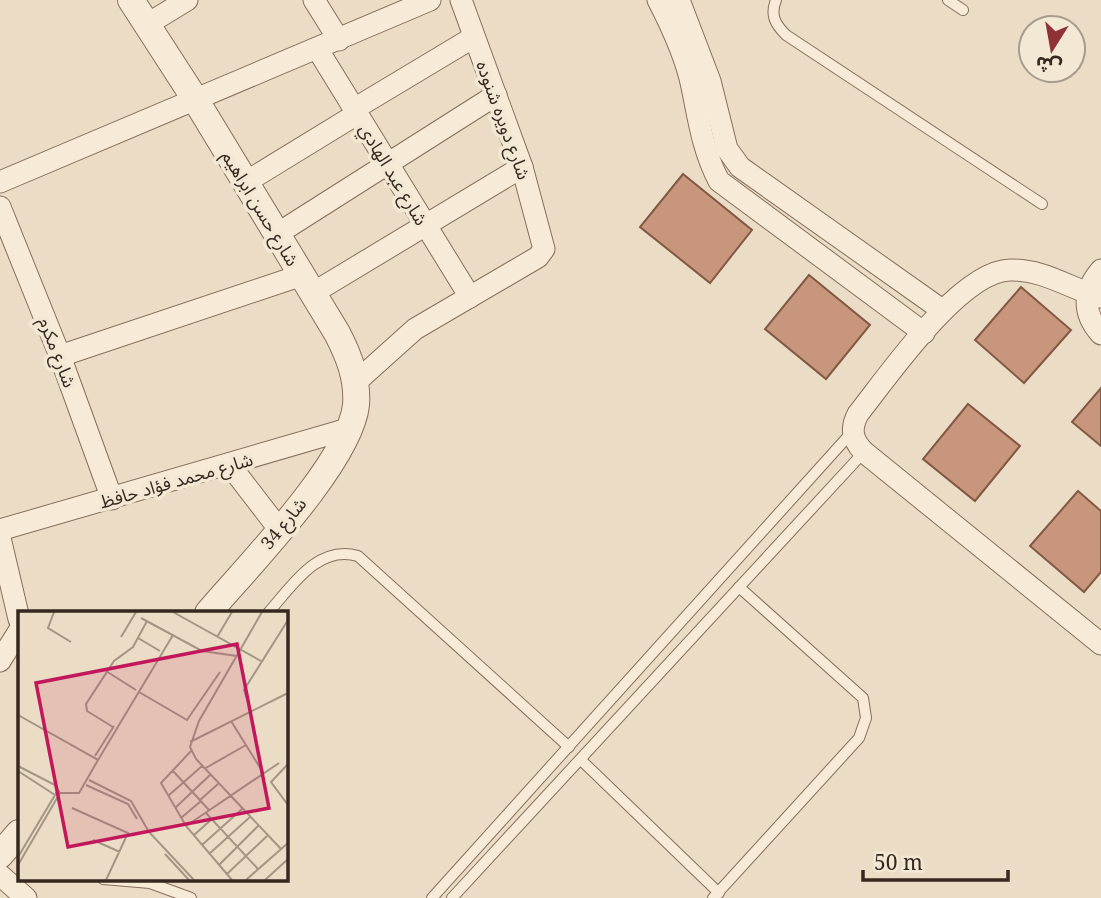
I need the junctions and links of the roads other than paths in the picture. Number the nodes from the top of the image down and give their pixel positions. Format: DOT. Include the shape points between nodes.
graph roads {
  1 [pos="131,0"];
  2 [pos="187,0"];
  3 [pos="314,0"];
  4 [pos="430,0"];
  5 [pos="461,0"];
  6 [pos="658,0"];
  7 [pos="679,0"];
  8 [pos="776,0"];
  9 [pos="948,0"];
  10 [pos="963,10"];
  11 [pos="146,24"];
  12 [pos="474,37"];
  13 [pos="339,40"];
  14 [pos="318,50"];
  15 [pos="496,95"];
  16 [pos="195,99"];
  17 [pos="355,111"];
  18 [pos="388,164"];
  19 [pos="523,167"];
  20 [pos="0,182"];
  21 [pos="246,182"];
  22 [pos="1042,204"];
  23 [pos="0,207"];
  24 [pos="425,225"];
  25 [pos="277,234"];
  26 [pos="1101,270"];
  27 [pos="307,284"];
  28 [pos="1094,296"];
  29 [pos="470,297"];
  30 [pos="942,310"];
  31 [pos="924,333"];
  32 [pos="1101,334"];
  33 [pos="60,356"];
  34 [pos="356,382"];
  35 [pos="351,428"];
  36 [pos="852,432"];
  37 [pos="864,452"];
  38 [pos="229,464"];
  39 [pos="112,499"];
  40 [pos="0,530"];
  41 [pos="279,530"];
  42 [pos="0,538"];
  43 [pos="739,587"];
  44 [pos="210,611"];
  45 [pos="270,611"];
  46 [pos="18,615"];
  47 [pos="18,633"];
  48 [pos="1101,644"];
  49 [pos="0,661"];
  50 [pos="569,747"];
  51 [pos="581,760"];
  52 [pos="0,876"];
  53 [pos="115,880"];
  54 [pos="716,895"];
  55 [pos="26,898"];
  56 [pos="191,898"];
  57 [pos="432,898"];
  58 [pos="453,898"];
  1 -- 11 [label="street, شارع حسن ابراهيم"];
  2 -- 11 [label="street"];
  3 -- 13 [label="street"];
  4 -- 13 [label="street"];
  5 -- 12 [label="street, شارع دويره شنوده"];
  6 -- 31 [label="street" via="691,85 705,154 719,181"];
  7 -- 30 [label="street" via="710,81 727,149 740,167"];
  8 -- 22 [label="lane" via="773,15 786,35"];
  9 -- 10 [label="lane"];
  11 -- 16 [label="street, شارع حسن ابراهيم"];
  12 -- 15 [label="street, شارع دويره شنوده"];
  12 -- 17 [label="street"];
  13 -- 14 [label="street"];
  14 -- 16 [label="street"];
  14 -- 17 [label="street, شارع عبد الهادي"];
  15 -- 18 [label="street"];
  15 -- 19 [label="street, شارع دويره شنوده"];
  16 -- 20 [label="street"];
  16 -- 21 [label="street, شارع حسن ابراهيم"];
  17 -- 18 [label="street, شارع عبد الهادي"];
  17 -- 21 [label="street"];
  18 -- 24 [label="street, شارع عبد الهادي"];
  18 -- 25 [label="street"];
  19 -- 24 [label="street"];
  19 -- 29 [label="street, شارع دويره شنوده" via="544,249"];
  21 -- 25 [label="street, شارع حسن ابراهيم"];
  23 -- 33 [label="street, شارع مكرم"];
  24 -- 27 [label="street"];
  24 -- 29 [label="street, شارع عبد الهادي"];
  25 -- 27 [label="street, شارع حسن ابراهيم"];
  26 -- 28 [label="street"];
  27 -- 33 [label="street"];
  27 -- 34 [label="street, شارع حسن ابراهيم" via="349,357"];
  28 -- 30 [label="street" via="1048,276 1008,270 986,275"];
  28 -- 32 [label="street" via="1090,319"];
  29 -- 34 [label="street" via="415,329"];
  30 -- 31 [label="street"];
  31 -- 36 [label="street" via="858,414"];
  33 -- 39 [label="street, شارع مكرم"];
  34 -- 35 [label="street, شارع حسن ابراهيم"];
  35 -- 38 [label="street, شارع محمد فؤاد حافظ"];
  35 -- 41 [label="street, شارع 34" via="334,460"];
  36 -- 37 [label="street"];
  36 -- 50 [label="lane"];
  37 -- 43 [label="lane"];
  37 -- 48 [label="street"];
  38 -- 39 [label="street, شارع محمد فؤاد حافظ"];
  38 -- 41 [label="street"];
  39 -- 40 [label="street, شارع محمد فؤاد حافظ"];
  41 -- 44 [label="street, شارع 34"];
  42 -- 46 [label="street"];
  43 -- 51 [label="lane"];
  43 -- 54 [label="lane" via="863,698 866,718 859,738"];
  45 -- 50 [label="lane" via="316,561 344,552 358,556"];
  47 -- 49 [label="street"];
  50 -- 57 [label="lane"];
  51 -- 54 [label="lane"];
  51 -- 58 [label="lane"];
  52 -- 55 [label="street"];
  53 -- 56 [label="lane" via="150,883"];
}
